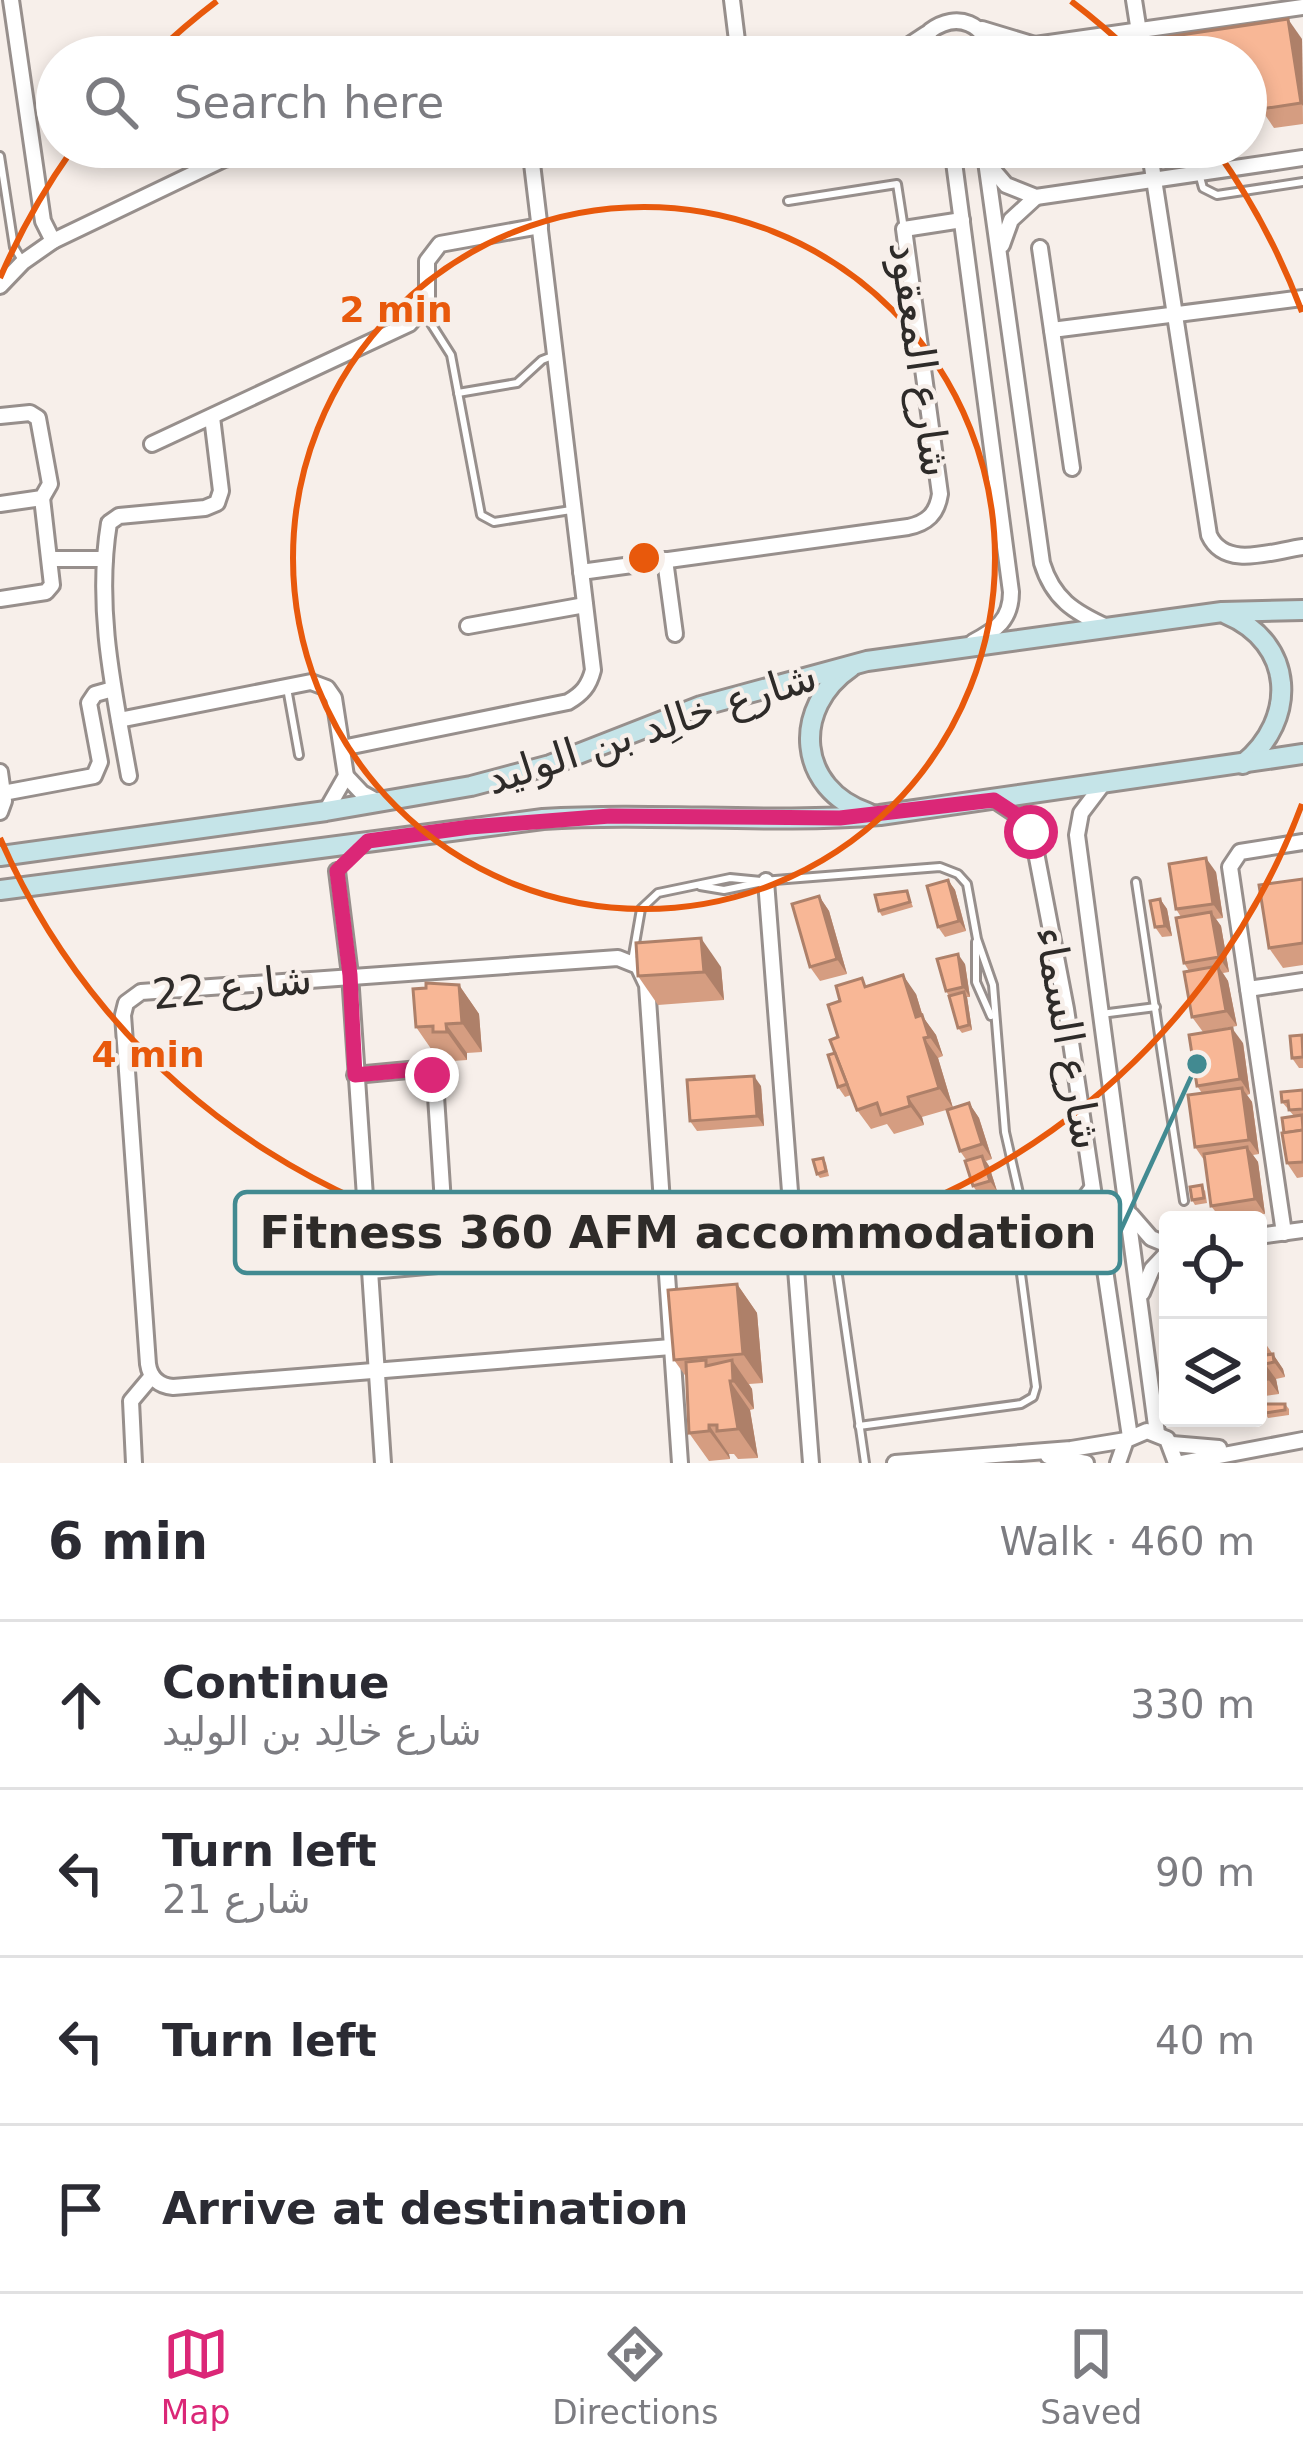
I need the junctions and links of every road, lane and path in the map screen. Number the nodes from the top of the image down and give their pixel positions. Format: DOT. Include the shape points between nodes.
graph roads {
  1 [pos="732,0"];
  2 [pos="1134,0"];
  3 [pos="8,8"];
  4 [pos="1303,8"];
  5 [pos="976,27"];
  6 [pos="930,31"];
  7 [pos="1135,32"];
  8 [pos="736,36"];
  9 [pos="922,36"];
  10 [pos="928,36"];
  11 [pos="984,36"];
  12 [pos="1006,36"];
  13 [pos="1104,36"];
  14 [pos="1135,36"];
  15 [pos="0,156"];
  16 [pos="1303,158"];
  17 [pos="1267,163"];
  18 [pos="205,168"];
  19 [pos="533,168"];
  20 [pos="955,168"];
  21 [pos="987,168"];
  22 [pos="994,168"];
  23 [pos="1152,168"];
  24 [pos="1234,168"];
  25 [pos="1199,173"];
  26 [pos="1154,180"];
  27 [pos="1303,182"];
  28 [pos="1036,197"];
  29 [pos="788,200"];
  30 [pos="962,220"];
  31 [pos="540,226"];
  32 [pos="904,229"];
  33 [pos="53,241"];
  34 [pos="1040,248"];
  35 [pos="1000,251"];
  36 [pos="23,262"];
  37 [pos="0,286"];
  38 [pos="1303,298"];
  39 [pos="423,311"];
  40 [pos="1174,314"];
  41 [pos="1052,330"];
  42 [pos="555,355"];
  43 [pos="458,394"];
  44 [pos="0,416"];
  45 [pos="212,417"];
  46 [pos="152,444"];
  47 [pos="1072,468"];
  48 [pos="42,498"];
  49 [pos="0,504"];
  50 [pos="574,510"];
  51 [pos="1303,547"];
  52 [pos="50,559"];
  53 [pos="105,559"];
  54 [pos="665,560"];
  55 [pos="581,572"];
  56 [pos="0,599"];
  57 [pos="585,605"];
  58 [pos="1303,610"];
  59 [pos="1222,612"];
  60 [pos="468,626"];
  61 [pos="1107,627"];
  62 [pos="675,634"];
  63 [pos="969,645"];
  64 [pos="867,661"];
  65 [pos="286,687"];
  66 [pos="113,689"];
  67 [pos="119,720"];
  68 [pos="342,748"];
  69 [pos="1303,754"];
  70 [pos="299,755"];
  71 [pos="1243,764"];
  72 [pos="128,776"];
  73 [pos="346,776"];
  74 [pos="1,781"];
  75 [pos="1103,784"];
  76 [pos="994,800"];
  77 [pos="380,803"];
  78 [pos="0,812"];
  79 [pos="326,812"];
  80 [pos="880,815"];
  81 [pos="368,841"];
  82 [pos="1303,842"];
  83 [pos="307,849"];
  84 [pos="0,856"];
  85 [pos="337,871"];
  86 [pos="764,881"];
  87 [pos="1136,882"];
  88 [pos="0,890"];
  89 [pos="977,939"];
  90 [pos="632,962"];
  91 [pos="350,975"];
  92 [pos="1303,981"];
  93 [pos="1248,989"];
  94 [pos="1156,1006"];
  95 [pos="1101,1014"];
  96 [pos="993,1019"];
  97 [pos="355,1075"];
  98 [pos="1092,1175"];
  99 [pos="1184,1201"];
  100 [pos="1127,1207"];
  101 [pos="1062,1222"];
  102 [pos="1027,1228"];
  103 [pos="1015,1229"];
  104 [pos="1303,1230"];
  105 [pos="1285,1233"];
  106 [pos="445,1234"];
  107 [pos="1267,1235"];
  108 [pos="1159,1242"];
  109 [pos="664,1245"];
  110 [pos="835,1255"];
  111 [pos="546,1256"];
  112 [pos="1105,1257"];
  113 [pos="794,1260"];
  114 [pos="1159,1260"];
  115 [pos="447,1264"];
  116 [pos="370,1271"];
  117 [pos="1140,1304"];
  118 [pos="671,1347"];
  119 [pos="377,1370"];
  120 [pos="152,1376"];
  121 [pos="860,1426"];
  122 [pos="1157,1433"];
  123 [pos="1128,1438"];
  124 [pos="1303,1440"];
  125 [pos="1172,1444"];
  126 [pos="1242,1449"];
  127 [pos="1031,1453"];
  128 [pos="134,1463"];
  129 [pos="383,1463"];
  130 [pos="680,1463"];
  131 [pos="811,1463"];
  132 [pos="865,1463"];
  133 [pos="895,1463"];
  134 [pos="1086,1463"];
  135 [pos="1118,1463"];
  136 [pos="1179,1463"];
  1 -- 8 [label="street"];
  2 -- 7 [label="street"];
  3 -- 33 [label="street"];
  4 -- 7 [label="street"];
  5 -- 6 [label="street" via="956,20"];
  5 -- 11 [label="street"];
  5 -- 12 [label="street"];
  6 -- 9 [label="street"];
  6 -- 10 [label="street"];
  7 -- 13 [label="street"];
  7 -- 14 [label="street"];
  15 -- 36 [label="lane"];
  16 -- 17 [label="street"];
  18 -- 33 [label="street"];
  19 -- 31 [label="street"];
  20 -- 30 [label="street"];
  21 -- 35 [label="street"];
  22 -- 28 [label="street" via="1006,185"];
  23 -- 26 [label="street"];
  24 -- 25 [label="street"];
  25 -- 26 [label="street"];
  25 -- 27 [label="lane" via="1211,194"];
  26 -- 28 [label="street"];
  26 -- 40 [label="street"];
  28 -- 35 [label="street" via="1011,220"];
  29 -- 32 [label="lane, شارع المعقود" via="897,184"];
  30 -- 32 [label="street"];
  30 -- 63 [label="street" via="1011,592 999,626"];
  31 -- 39 [label="street" via="434,248"];
  31 -- 42 [label="street"];
  32 -- 54 [label="street, شارع المعقود" via="940,494 934,513 908,527"];
  33 -- 36 [label="street"];
  34 -- 41 [label="street"];
  35 -- 61 [label="street" via="1042,563 1063,602"];
  36 -- 37 [label="street"];
  38 -- 40 [label="street"];
  39 -- 43 [label="lane" via="448,347"];
  39 -- 45 [label="street" via="399,331"];
  40 -- 41 [label="street"];
  40 -- 51 [label="street" via="1213,544 1231,556"];
  41 -- 47 [label="street"];
  42 -- 43 [label="lane" via="517,383"];
  42 -- 50 [label="street"];
  43 -- 50 [label="lane" via="484,519"];
  44 -- 48 [label="street" via="30,413 40,422 50,484"];
  45 -- 46 [label="street"];
  45 -- 53 [label="street" via="217,503 115,517"];
  48 -- 49 [label="street"];
  48 -- 52 [label="street"];
  50 -- 55 [label="street"];
  52 -- 53 [label="street"];
  52 -- 56 [label="street" via="49,591"];
  53 -- 66 [label="street"];
  54 -- 55 [label="street, شارع المعقود"];
  54 -- 62 [label="street"];
  55 -- 57 [label="street"];
  57 -- 60 [label="street"];
  57 -- 68 [label="street" via="593,670 577,697"];
  58 -- 59 [label="street, شارع خالِد بن الوليد"];
  59 -- 61 [label="street, شارع خالِد بن الوليد"];
  59 -- 71 [label="street" via="1268,645 1281,681 1270,736"];
  61 -- 63 [label="street, شارع خالِد بن الوليد"];
  63 -- 64 [label="street, شارع خالِد بن الوليد"];
  64 -- 77 [label="street, شارع خالِد بن الوليد" via="717,701 512,776"];
  64 -- 80 [label="street" via="823,692 810,744 832,792"];
  65 -- 67 [label="street"];
  65 -- 68 [label="street" via="327,688"];
  65 -- 70 [label="lane"];
  66 -- 67 [label="street"];
  66 -- 74 [label="street" via="89,703 100,762 94,776"];
  67 -- 72 [label="street"];
  68 -- 73 [label="street"];
  69 -- 71 [label="street, شارع خالِد بن الوليد"];
  71 -- 75 [label="street, شارع خالِد بن الوليد"];
  73 -- 77 [label="street"];
  73 -- 79 [label="street"];
  74 -- 78 [label="street"];
  75 -- 76 [label="street, شارع خالِد بن الوليد"];
  75 -- 95 [label="street, شارع السماء" via="1081,813 1077,836"];
  76 -- 80 [label="street, شارع خالِد بن الوليد"];
  76 -- 98 [label="street, شارع السماء" via="1020,817 1034,842"];
  77 -- 79 [label="street, شارع خالِد بن الوليد"];
  79 -- 84 [label="street, شارع خالِد بن الوليد"];
  80 -- 81 [label="street, شارع خالِد بن الوليد" via="572,818"];
  81 -- 83 [label="street, شارع خالِد بن الوليد"];
  81 -- 85 [label="street"];
  82 -- 93 [label="street" via="1246,850 1232,861"];
  83 -- 85 [label="street"];
  83 -- 88 [label="street, شارع خالِد بن الوليد"];
  85 -- 91 [label="street"];
  86 -- 89 [label="lane" via="947,868 969,890"];
  86 -- 90 [label="lane" via="730,878 658,892 644,903"];
  86 -- 113 [label="street"];
  87 -- 94 [label="lane"];
  89 -- 96 [label="lane" via="993,985"];
  89 -- 96 [label="lane" via="976,982"];
  90 -- 91 [label="street, شارع 22"];
  90 -- 109 [label="street" via="647,986"];
  91 -- 97 [label="street"];
  91 -- 120 [label="street, شارع 22" via="141,992 126,1003"];
  92 -- 93 [label="street"];
  93 -- 105 [label="street"];
  94 -- 95 [label="lane"];
  94 -- 99 [label="lane"];
  95 -- 100 [label="street, شارع السماء"];
  96 -- 102 [label="lane" via="1005,1132"];
  97 -- 106 [label="street" via="419,1069 435,1081"];
  97 -- 116 [label="street"];
  98 -- 101 [label="lane"];
  98 -- 112 [label="street, شارع السماء"];
  100 -- 108 [label="street"];
  100 -- 117 [label="street, شارع السماء"];
  101 -- 102 [label="lane"];
  101 -- 112 [label="lane"];
  102 -- 103 [label="lane"];
  103 -- 110 [label="lane"];
  103 -- 121 [label="lane" via="1033,1397"];
  104 -- 105 [label="street"];
  105 -- 107 [label="street"];
  106 -- 111 [label="lane" via="534,1228"];
  106 -- 115 [label="street"];
  109 -- 111 [label="street"];
  109 -- 118 [label="street"];
  110 -- 113 [label="lane"];
  110 -- 121 [label="lane"];
  111 -- 115 [label="street"];
  112 -- 123 [label="street, شارع السماء"];
  113 -- 131 [label="street"];
  114 -- 117 [label="street"];
  115 -- 116 [label="street"];
  116 -- 119 [label="street"];
  117 -- 122 [label="street, شارع السماء"];
  118 -- 119 [label="street"];
  118 -- 130 [label="street"];
  119 -- 120 [label="street" via="173,1387"];
  119 -- 129 [label="street"];
  120 -- 128 [label="street" via="129,1410"];
  121 -- 132 [label="lane"];
  122 -- 123 [label="street"];
  122 -- 125 [label="street"];
  123 -- 127 [label="street"];
  123 -- 135 [label="street"];
  124 -- 126 [label="street"];
  125 -- 126 [label="street"];
  125 -- 136 [label="street"];
  126 -- 136 [label="street"];
  127 -- 133 [label="street"];
  127 -- 134 [label="street"];
}
